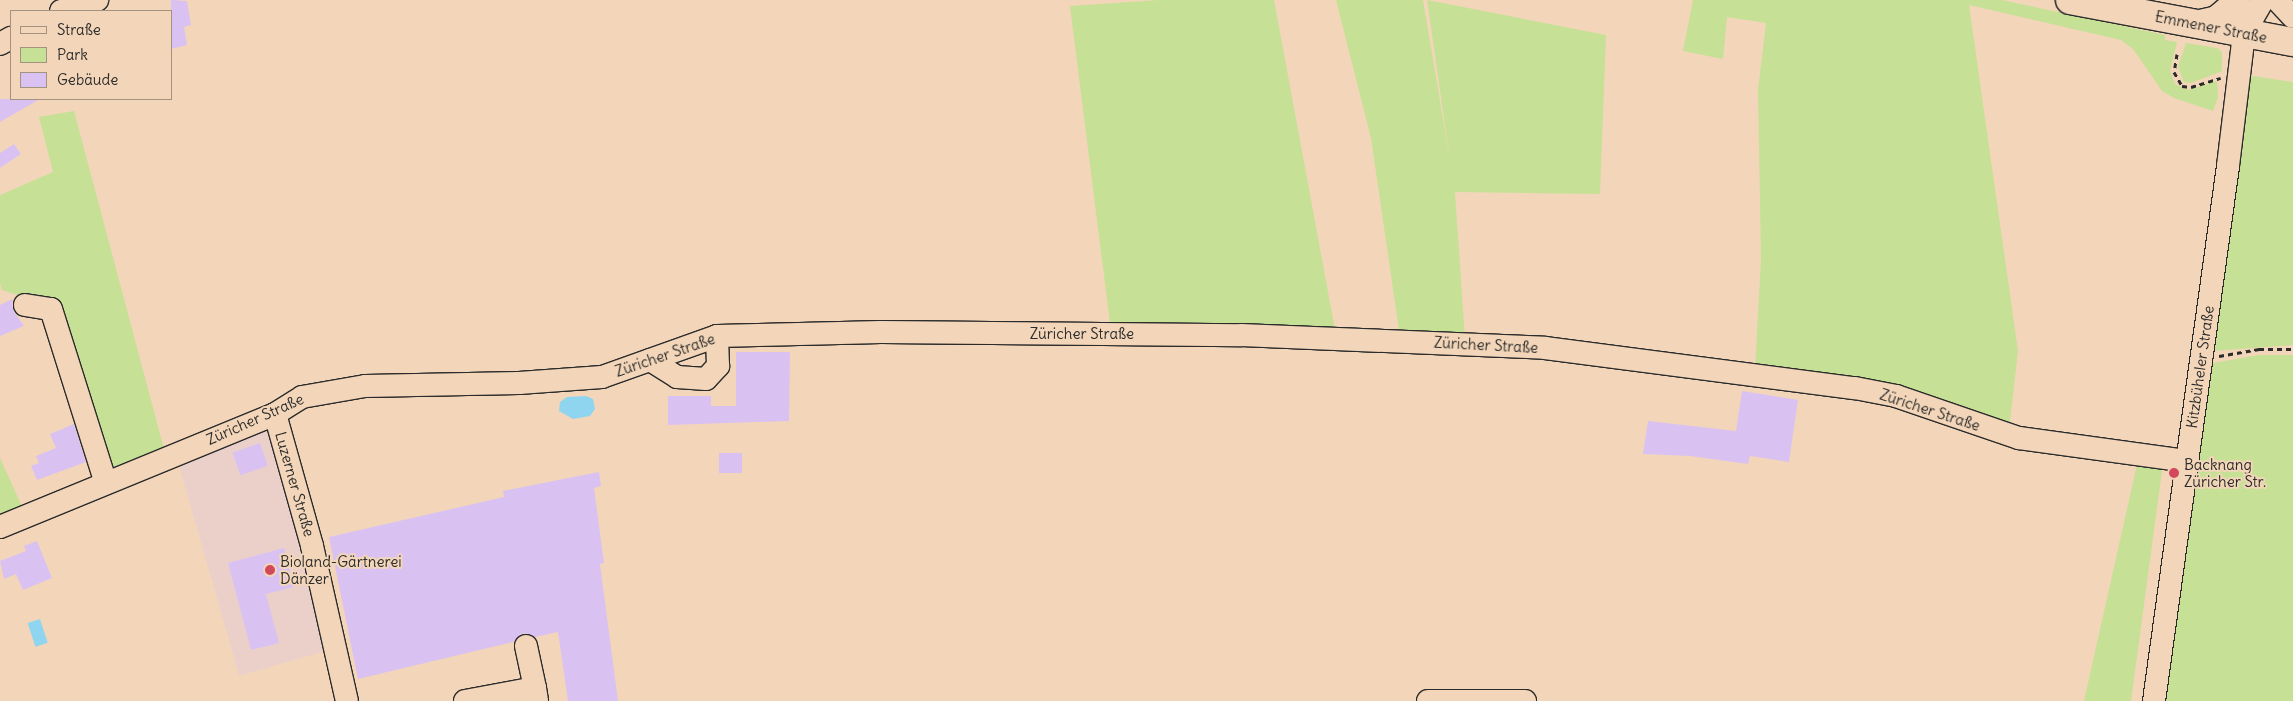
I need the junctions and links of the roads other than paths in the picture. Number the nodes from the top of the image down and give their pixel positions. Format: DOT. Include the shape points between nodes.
graph roads {
  1 [pos="97,0"];
  2 [pos="2070,0"];
  3 [pos="2236,0"];
  4 [pos="2239,0"];
  5 [pos="2263,0"];
  6 [pos="2277,0"];
  7 [pos="64,10"];
  8 [pos="2293,17"];
  9 [pos="2191,23"];
  10 [pos="2244,33"];
  11 [pos="2293,42"];
  12 [pos="25,305"];
  13 [pos="717,336"];
  14 [pos="650,360"];
  15 [pos="275,414"];
  16 [pos="2187,461"];
  17 [pos="106,483"];
  18 [pos="0,527"];
  19 [pos="526,646"];
  20 [pos="536,695"];
  21 [pos="347,701"];
  22 [pos="465,701"];
  23 [pos="1428,701"];
  24 [pos="1525,701"];
  25 [pos="2154,701"];
  1 -- 7 [label="street"];
  2 -- 9 [label="main road, Emmener Straße"];
  3 -- 9 [label="street" via="2216,17"];
  4 -- 10 [label="street"];
  5 -- 10 [label="street"];
  6 -- 8 [label="street"];
  9 -- 10 [label="main road, Emmener Straße"];
  10 -- 11 [label="main road, Emmener Straße"];
  10 -- 16 [label="street, Kitzbüheler Straße"];
  12 -- 17 [label="street" via="51,310"];
  13 -- 14 [label="street, Züricher Straße"];
  13 -- 14 [label="street" via="718,366 706,379 677,377"];
  13 -- 16 [label="street, Züricher Straße" via="881,332 1241,335 1545,348 1855,388 1896,396 2019,438"];
  14 -- 15 [label="street, Züricher Straße" via="602,377 330,390 302,397"];
  15 -- 17 [label="street, Züricher Straße"];
  15 -- 21 [label="street, Luzerner Straße" via="312,546"];
  16 -- 25 [label="street, Kitzbüheler Straße"];
  17 -- 18 [label="street, Züricher Straße"];
  19 -- 20 [label="street"];
  20 -- 22 [label="street"];
  23 -- 24 [label="street"];
}
